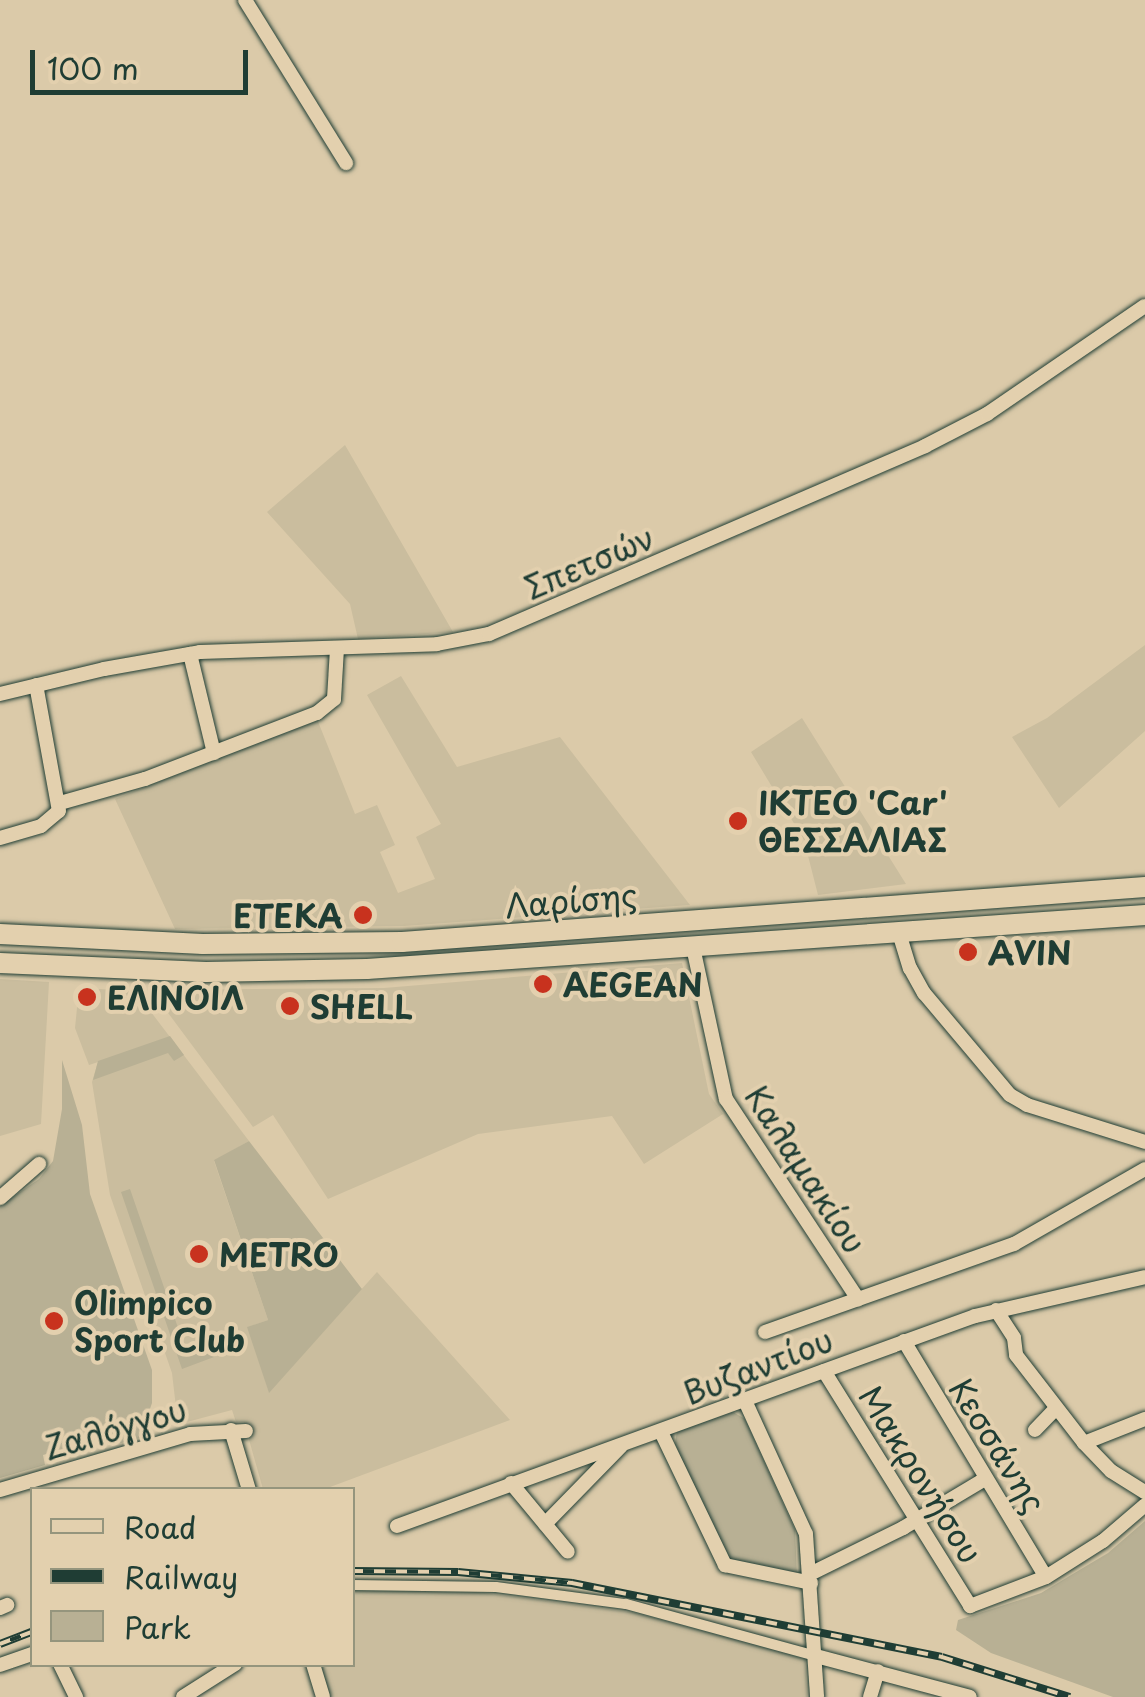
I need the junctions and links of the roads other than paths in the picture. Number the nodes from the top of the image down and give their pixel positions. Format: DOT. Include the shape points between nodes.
graph roads {
  1 [pos="245,0"];
  2 [pos="346,164"];
  3 [pos="1145,306"];
  4 [pos="337,648"];
  5 [pos="190,654"];
  6 [pos="36,685"];
  7 [pos="0,694"];
  8 [pos="214,752"];
  9 [pos="60,803"];
  10 [pos="0,838"];
  11 [pos="1145,886"];
  12 [pos="1145,915"];
  13 [pos="899,933"];
  14 [pos="0,934"];
  15 [pos="693,947"];
  16 [pos="0,963"];
  17 [pos="1145,1142"];
  18 [pos="39,1164"];
  19 [pos="1145,1169"];
  20 [pos="0,1198"];
  21 [pos="1145,1277"];
  22 [pos="858,1299"];
  23 [pos="996,1310"];
  24 [pos="765,1332"];
  25 [pos="904,1341"];
  26 [pos="824,1371"];
  27 [pos="746,1402"];
  28 [pos="1056,1408"];
  29 [pos="1145,1419"];
  30 [pos="1035,1430"];
  31 [pos="661,1432"];
  32 [pos="626,1442"];
  33 [pos="1084,1442"];
  34 [pos="984,1479"];
  35 [pos="50,1483"];
  36 [pos="510,1483"];
  37 [pos="248,1487"];
  38 [pos="0,1490"];
  39 [pos="1145,1492"];
  40 [pos="1145,1505"];
  41 [pos="917,1520"];
  42 [pos="544,1524"];
  43 [pos="397,1526"];
  44 [pos="568,1552"];
  45 [pos="1046,1577"];
  46 [pos="811,1578"];
  47 [pos="355,1584"];
  48 [pos="30,1655"];
  49 [pos="816,1656"];
  50 [pos="0,1666"];
  51 [pos="61,1667"];
  52 [pos="230,1667"];
  53 [pos="314,1667"];
  54 [pos="878,1671"];
  55 [pos="76,1697"];
  56 [pos="183,1697"];
  57 [pos="323,1697"];
  58 [pos="817,1697"];
  59 [pos="870,1697"];
  60 [pos="970,1697"];
  1 -- 2 [label="street"];
  3 -- 4 [label="street, Σπετσών" via="987,414 926,446 525,620 473,640"];
  4 -- 5 [label="street, Σπετσών"];
  4 -- 8 [label="street" via="338,686 328,706"];
  5 -- 6 [label="street, Σπετσών"];
  5 -- 8 [label="street"];
  6 -- 7 [label="street, Σπετσών"];
  6 -- 9 [label="street"];
  8 -- 9 [label="street"];
  9 -- 10 [label="street" via="50,822"];
  11 -- 14 [label="main road, Λαρίσης" via="402,942 204,944"];
  12 -- 13 [label="main road, Λαρίσης"];
  13 -- 15 [label="main road, Λαρίσης"];
  13 -- 17 [label="street" via="924,993 1010,1094"];
  15 -- 16 [label="main road, Λαρίσης" via="285,972"];
  15 -- 22 [label="street, Καλαμακίου" via="726,1099"];
  18 -- 20 [label="street"];
  19 -- 22 [label="street" via="1014,1244"];
  21 -- 23 [label="street, Βυζαντίου"];
  22 -- 24 [label="street"];
  23 -- 25 [label="street, Βυζαντίου"];
  23 -- 28 [label="street" via="1014,1338 1016,1356"];
  25 -- 26 [label="street, Βυζαντίου"];
  25 -- 34 [label="street, Κεσσάνης"];
  26 -- 27 [label="street, Βυζαντίου"];
  26 -- 41 [label="street, Μακρονήσου"];
  27 -- 31 [label="street, Βυζαντίου"];
  27 -- 46 [label="street" via="804,1528"];
  28 -- 30 [label="street"];
  28 -- 33 [label="street"];
  29 -- 33 [label="street"];
  31 -- 32 [label="street, Βυζαντίου"];
  31 -- 46 [label="street" via="725,1565"];
  32 -- 36 [label="street, Βυζαντίου"];
  32 -- 42 [label="street"];
  33 -- 39 [label="street" via="1111,1471"];
  34 -- 41 [label="street"];
  34 -- 45 [label="street, Κεσσάνης"];
  35 -- 37 [label="street, Ζαλόγγου" via="190,1434 238,1430"];
  35 -- 38 [label="street, Ζαλόγγου"];
  36 -- 42 [label="street"];
  36 -- 43 [label="street, Βυζαντίου"];
  40 -- 45 [label="street"];
  41 -- 45 [label="street, Μακρονήσου" via="970,1606"];
  41 -- 46 [label="street"];
  42 -- 44 [label="street"];
  46 -- 49 [label="street"];
  47 -- 49 [label="street" via="496,1587 626,1604"];
  48 -- 50 [label="street"];
  49 -- 54 [label="street"];
  49 -- 58 [label="street"];
  51 -- 55 [label="street"];
  52 -- 56 [label="street"];
  53 -- 57 [label="street"];
  54 -- 59 [label="street"];
  54 -- 60 [label="street"];
}
